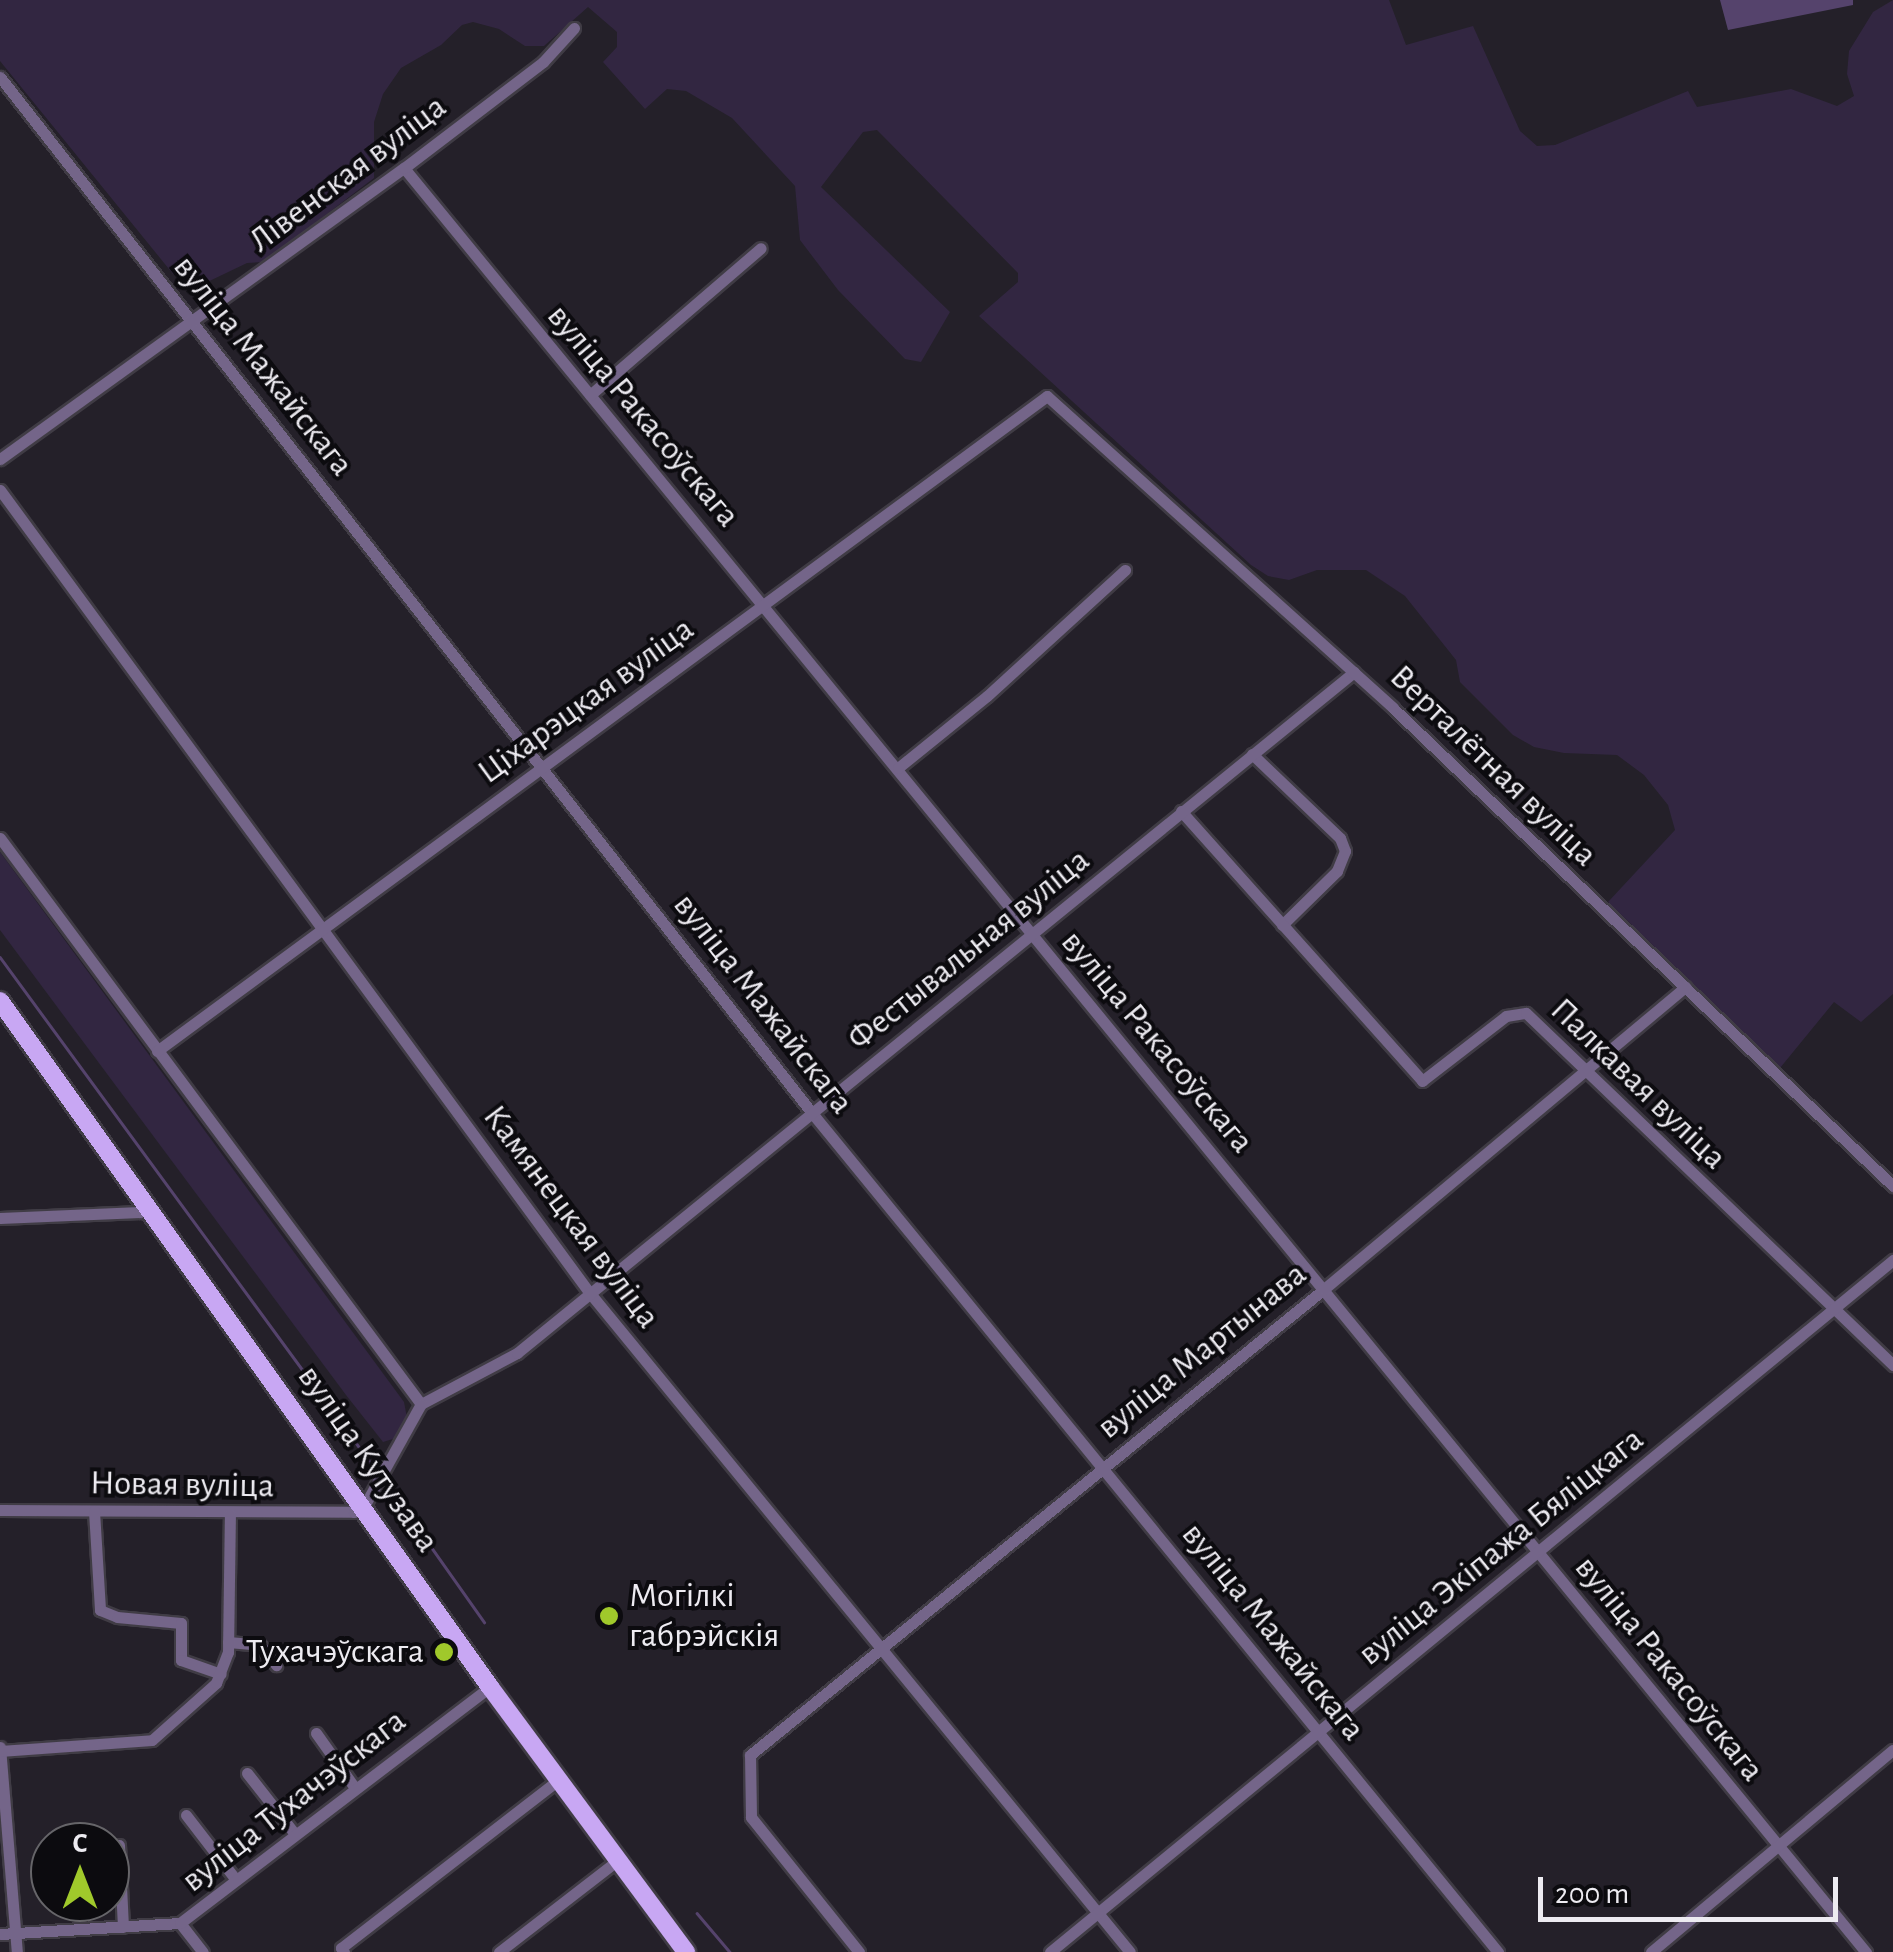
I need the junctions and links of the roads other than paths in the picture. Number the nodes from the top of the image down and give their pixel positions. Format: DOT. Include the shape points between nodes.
graph roads {
  1 [pos="574,28"];
  2 [pos="0,76"];
  3 [pos="404,168"];
  4 [pos="762,248"];
  5 [pos="194,322"];
  6 [pos="590,395"];
  7 [pos="1047,396"];
  8 [pos="0,459"];
  9 [pos="0,490"];
  10 [pos="1125,570"];
  11 [pos="763,605"];
  12 [pos="1354,672"];
  13 [pos="1252,754"];
  14 [pos="544,766"];
  15 [pos="898,768"];
  16 [pos="1181,812"];
  17 [pos="0,838"];
  18 [pos="1282,925"];
  19 [pos="322,929"];
  20 [pos="1030,934"];
  21 [pos="1685,987"];
  22 [pos="0,1000"];
  23 [pos="157,1051"];
  24 [pos="1586,1070"];
  25 [pos="812,1114"];
  26 [pos="1893,1186"];
  27 [pos="149,1206"];
  28 [pos="0,1218"];
  29 [pos="1893,1260"];
  30 [pos="1324,1290"];
  31 [pos="589,1292"];
  32 [pos="1834,1309"];
  33 [pos="1893,1365"];
  34 [pos="418,1403"];
  35 [pos="1103,1466"];
  36 [pos="363,1508"];
  37 [pos="0,1510"];
  38 [pos="94,1511"];
  39 [pos="230,1514"];
  40 [pos="1537,1552"];
  41 [pos="228,1642"];
  42 [pos="879,1649"];
  43 [pos="276,1665"];
  44 [pos="221,1674"];
  45 [pos="490,1687"];
  46 [pos="1318,1731"];
  47 [pos="316,1734"];
  48 [pos="0,1749"];
  49 [pos="1893,1750"];
  50 [pos="247,1773"];
  51 [pos="558,1780"];
  52 [pos="355,1788"];
  53 [pos="186,1815"];
  54 [pos="295,1834"];
  55 [pos="1779,1846"];
  56 [pos="618,1860"];
  57 [pos="236,1880"];
  58 [pos="1097,1914"];
  59 [pos="123,1922"];
  60 [pos="180,1923"];
  61 [pos="123,1926"];
  62 [pos="16,1933"];
  63 [pos="0,1934"];
  64 [pos="677,1949"];
  65 [pos="17,1952"];
  66 [pos="203,1952"];
  67 [pos="344,1952"];
  68 [pos="499,1952"];
  69 [pos="859,1952"];
  70 [pos="1050,1952"];
  71 [pos="1130,1952"];
  72 [pos="1498,1952"];
  73 [pos="1651,1952"];
  74 [pos="1866,1952"];
  1 -- 3 [label="street, Лівенская вуліца" via="543,62"];
  2 -- 5 [label="street, вуліца Мажайскага"];
  3 -- 5 [label="street, Лівенская вуліца"];
  3 -- 6 [label="street, вуліца Ракасоўскага"];
  4 -- 6 [label="street"];
  5 -- 8 [label="street, Лівенская вуліца"];
  5 -- 14 [label="street, вуліца Мажайскага"];
  6 -- 11 [label="street, вуліца Ракасоўскага"];
  7 -- 11 [label="street, Ціхарэцкая вуліца"];
  7 -- 12 [label="street, Верталётная вуліца"];
  9 -- 19 [label="street, Камянецкая вуліца"];
  10 -- 15 [label="street"];
  11 -- 14 [label="street, Ціхарэцкая вуліца"];
  11 -- 15 [label="street, вуліца Ракасоўскага"];
  12 -- 13 [label="street, Фестывальная вуліца"];
  12 -- 21 [label="street, Верталётная вуліца"];
  13 -- 16 [label="street, Фестывальная вуліца"];
  13 -- 18 [label="street" via="1340,838 1345,852 1337,871"];
  14 -- 19 [label="street, Ціхарэцкая вуліца"];
  14 -- 25 [label="street, вуліца Мажайскага"];
  15 -- 20 [label="street, вуліца Ракасоўскага"];
  16 -- 18 [label="street, Палкавая вуліца"];
  16 -- 20 [label="street, Фестывальная вуліца"];
  17 -- 23 [label="street, вуліца Кутузава"];
  18 -- 24 [label="street, Палкавая вуліца" via="1422,1081 1517,1012 1538,1021"];
  19 -- 23 [label="street, Ціхарэцкая вуліца"];
  19 -- 31 [label="street, Камянецкая вуліца"];
  20 -- 25 [label="street, Фестывальная вуліца"];
  20 -- 30 [label="street, вуліца Ракасоўскага"];
  21 -- 24 [label="street, вуліца Мартынава"];
  21 -- 26 [label="street, Верталётная вуліца"];
  22 -- 27 [label="main road, вуліца Кутузава"];
  23 -- 34 [label="street, вуліца Кутузава"];
  24 -- 30 [label="street, вуліца Мартынава"];
  24 -- 32 [label="street, Палкавая вуліца"];
  25 -- 31 [label="street, Фестывальная вуліца"];
  25 -- 35 [label="street, вуліца Мажайскага"];
  27 -- 28 [label="street" via="140,1212"];
  27 -- 36 [label="main road, вуліца Кутузава"];
  29 -- 32 [label="street, вуліца Экіпажа Бяліцкага"];
  30 -- 35 [label="street, вуліца Мартынава"];
  30 -- 40 [label="street, вуліца Ракасоўскага"];
  31 -- 34 [label="street, Фестывальная вуліца" via="517,1353"];
  31 -- 42 [label="street, Камянецкая вуліца"];
  32 -- 33 [label="street, Палкавая вуліца"];
  32 -- 40 [label="street, вуліца Экіпажа Бяліцкага"];
  34 -- 36 [label="street"];
  35 -- 42 [label="street, вуліца Мартынава"];
  35 -- 46 [label="street, вуліца Мажайскага"];
  36 -- 39 [label="street, Новая вуліца" via="341,1514"];
  36 -- 45 [label="main road, вуліца Кутузава"];
  37 -- 38 [label="street, Новая вуліца"];
  38 -- 39 [label="street, Новая вуліца"];
  38 -- 44 [label="street" via="100,1610 181,1623 181,1660"];
  39 -- 41 [label="street"];
  40 -- 46 [label="street, вуліца Экіпажа Бяліцкага"];
  40 -- 55 [label="street, вуліца Ракасоўскага"];
  41 -- 43 [label="street" via="260,1645"];
  41 -- 44 [label="street"];
  42 -- 58 [label="street, Камянецкая вуліца"];
  42 -- 69 [label="street, вуліца Мартынава" via="750,1754 752,1817"];
  44 -- 48 [label="street" via="152,1740"];
  45 -- 51 [label="main road, вуліца Кутузава"];
  45 -- 52 [label="street, вуліца Тухачэўскага"];
  46 -- 58 [label="street, вуліца Экіпажа Бяліцкага"];
  46 -- 72 [label="street, вуліца Мажайскага"];
  47 -- 52 [label="street"];
  48 -- 62 [label="street"];
  49 -- 55 [label="street"];
  50 -- 54 [label="street"];
  51 -- 56 [label="main road, вуліца Кутузава"];
  51 -- 67 [label="street"];
  52 -- 54 [label="street, вуліца Тухачэўскага"];
  53 -- 57 [label="street"];
  54 -- 57 [label="street, вуліца Тухачэўскага"];
  55 -- 73 [label="street"];
  55 -- 74 [label="street, вуліца Ракасоўскага"];
  56 -- 64 [label="main road, вуліца Кутузава"];
  56 -- 68 [label="street"];
  57 -- 60 [label="street, вуліца Тухачэўскага"];
  58 -- 70 [label="street, вуліца Экіпажа Бяліцкага"];
  58 -- 71 [label="street, Камянецкая вуліца"];
  59 -- 61 [label="street"];
  60 -- 61 [label="street, вуліца Тухачэўскага"];
  60 -- 66 [label="street"];
  61 -- 62 [label="street, вуліца Тухачэўскага"];
  62 -- 63 [label="street, вуліца Тухачэўскага"];
  62 -- 65 [label="street"];
}
